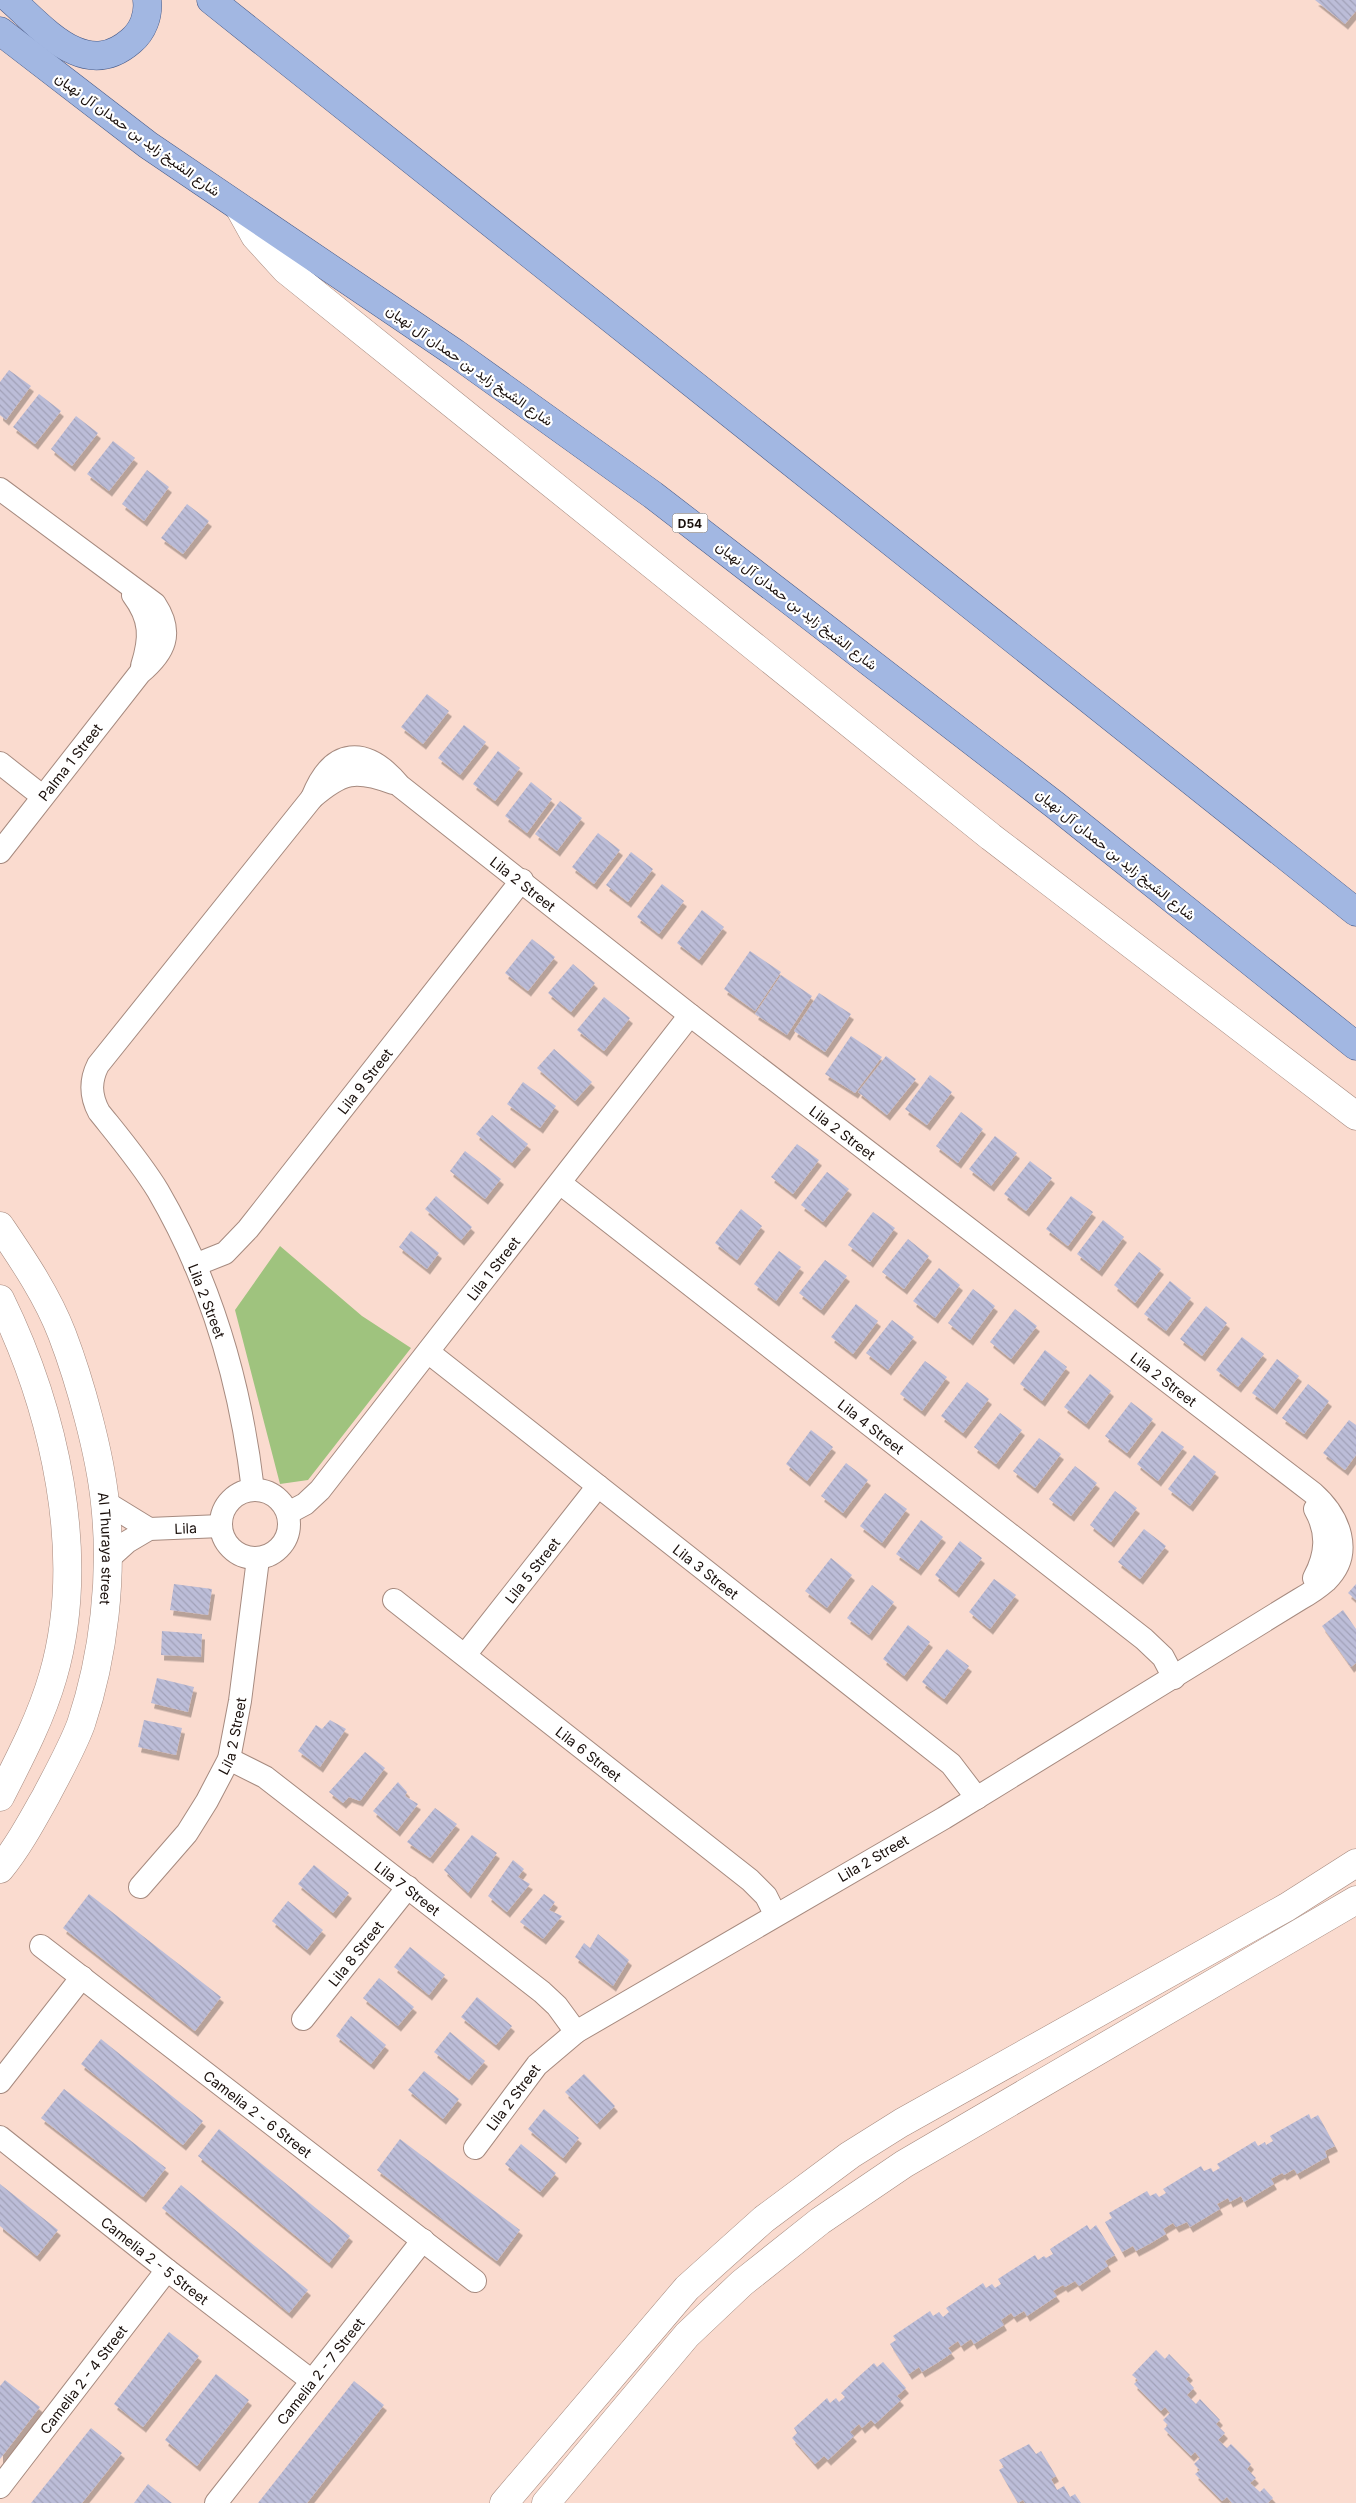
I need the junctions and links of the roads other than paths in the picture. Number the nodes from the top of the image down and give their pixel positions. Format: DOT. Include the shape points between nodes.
graph roads {
  1 [pos="11,0"];
  2 [pos="147,0"];
  3 [pos="211,0"];
  4 [pos="0,31"];
  5 [pos="240,209"];
  6 [pos="0,489"];
  7 [pos="0,763"];
  8 [pos="42,796"];
  9 [pos="0,852"];
  10 [pos="522,880"];
  11 [pos="1356,912"];
  12 [pos="690,1015"];
  13 [pos="1356,1046"];
  14 [pos="1356,1116"];
  15 [pos="560,1183"];
  16 [pos="0,1226"];
  17 [pos="195,1265"];
  18 [pos="0,1298"];
  19 [pos="428,1352"];
  20 [pos="598,1486"];
  21 [pos="253,1490"];
  22 [pos="105,1502"];
  23 [pos="288,1513"];
  24 [pos="221,1526"];
  25 [pos="149,1529"];
  26 [pos="258,1559"];
  27 [pos="107,1560"];
  28 [pos="394,1600"];
  29 [pos="464,1654"];
  30 [pos="1174,1678"];
  31 [pos="229,1759"];
  32 [pos="0,1797"];
  33 [pos="977,1798"];
  34 [pos="1356,1863"];
  35 [pos="0,1869"];
  36 [pos="140,1887"];
  37 [pos="408,1887"];
  38 [pos="1356,1900"];
  39 [pos="775,1914"];
  40 [pos="42,1946"];
  41 [pos="82,1977"];
  42 [pos="303,2019"];
  43 [pos="576,2032"];
  44 [pos="0,2082"];
  45 [pos="0,2137"];
  46 [pos="474,2148"];
  47 [pos="423,2240"];
  48 [pos="167,2270"];
  49 [pos="475,2281"];
  50 [pos="312,2382"];
  51 [pos="0,2487"];
  52 [pos="216,2503"];
  53 [pos="504,2503"];
  54 [pos="546,2503"];
  1 -- 2 [label="main road" via="68,49 91,56 114,52 133,39 145,20"];
  3 -- 11 [label="main road"];
  4 -- 5 [label="main road, شارع الشيخ زايد بن حمدان آل نهيان / D54" via="148,145"];
  5 -- 13 [label="main road, شارع الشيخ زايد بن حمدان آل نهيان / D54" via="455,353 653,495 1047,799"];
  5 -- 14 [label="street" via="264,249 302,283 991,837"];
  6 -- 8 [label="street, Palma 1 Street" via="119,579 139,604 148,625 148,649 140,673"];
  7 -- 8 [label="street"];
  8 -- 9 [label="street, Palma 1 Street"];
  10 -- 12 [label="street, Lila 2 Street"];
  10 -- 17 [label="street, Lila 9 Street" via="248,1229 225,1252"];
  10 -- 17 [label="street, Lila 2 Street" via="400,786 366,774 355,774 334,780 312,798 94,1073 92,1093 99,1112 158,1190"];
  12 -- 15 [label="street, Lila 1 Street"];
  12 -- 30 [label="street, Lila 2 Street" via="1289,1474 1333,1514 1339,1527 1340,1555 1327,1580"];
  15 -- 19 [label="street, Lila 1 Street"];
  15 -- 30 [label="street, Lila 4 Street" via="1144,1638 1162,1657"];
  16 -- 22 [label="street, Al Thuraya street" via="31,1272 62,1333 82,1399"];
  17 -- 21 [label="street, Lila 2 Street" via="232,1372 247,1437"];
  18 -- 32 [label="street" via="18,1335 45,1415 62,1501 66,1571 63,1623 53,1675 40,1712"];
  19 -- 20 [label="street, Lila 3 Street"];
  19 -- 23 [label="street, Lila 1 Street" via="313,1497"];
  20 -- 29 [label="street, Lila 5 Street"];
  20 -- 33 [label="street, Lila 3 Street" via="951,1764"];
  21 -- 23 [label="street" via="274,1495"];
  21 -- 24 [label="street" via="242,1492 226,1506"];
  22 -- 25 [label="street"];
  22 -- 27 [label="street, Al Thuraya street"];
  23 -- 26 [label="street" via="290,1525 280,1548 270,1556"];
  24 -- 25 [label="street, Lila"];
  24 -- 26 [label="street" via="229,1547 247,1558"];
  25 -- 27 [label="street, Lila" via="127,1542"];
  26 -- 31 [label="street, Lila 2 Street"];
  27 -- 35 [label="street, Al Thuraya street" via="102,1630 80,1725 30,1825"];
  28 -- 29 [label="street, Lila 6 Street"];
  29 -- 39 [label="street, Lila 6 Street" via="759,1888"];
  30 -- 33 [label="street, Lila 2 Street"];
  31 -- 36 [label="street, Lila 2 Street" via="187,1833"];
  31 -- 37 [label="street, Lila 7 Street" via="265,1777"];
  33 -- 39 [label="street, Lila 2 Street"];
  34 -- 53 [label="street" via="1287,1907 901,2123 814,2181 764,2219 687,2288"];
  37 -- 42 [label="street, Lila 8 Street"];
  37 -- 43 [label="street, Lila 7 Street" via="550,1998"];
  38 -- 54 [label="street" via="904,2164 812,2227 742,2283 687,2335"];
  39 -- 43 [label="street, Lila 2 Street"];
  40 -- 41 [label="street, Camelia 2 - 6 Street"];
  41 -- 44 [label="street"];
  41 -- 47 [label="street, Camelia 2 - 6 Street"];
  43 -- 46 [label="street, Lila 2 Street" via="537,2065"];
  45 -- 48 [label="street, Camelia 2 - 5 Street"];
  47 -- 49 [label="street, Camelia 2 - 6 Street"];
  47 -- 50 [label="street, Camelia 2 - 7 Street"];
  48 -- 50 [label="street, Camelia 2 - 5 Street"];
  48 -- 51 [label="street, Camelia 2 - 4 Street"];
  50 -- 52 [label="street, Camelia 2 - 7 Street"];
}
